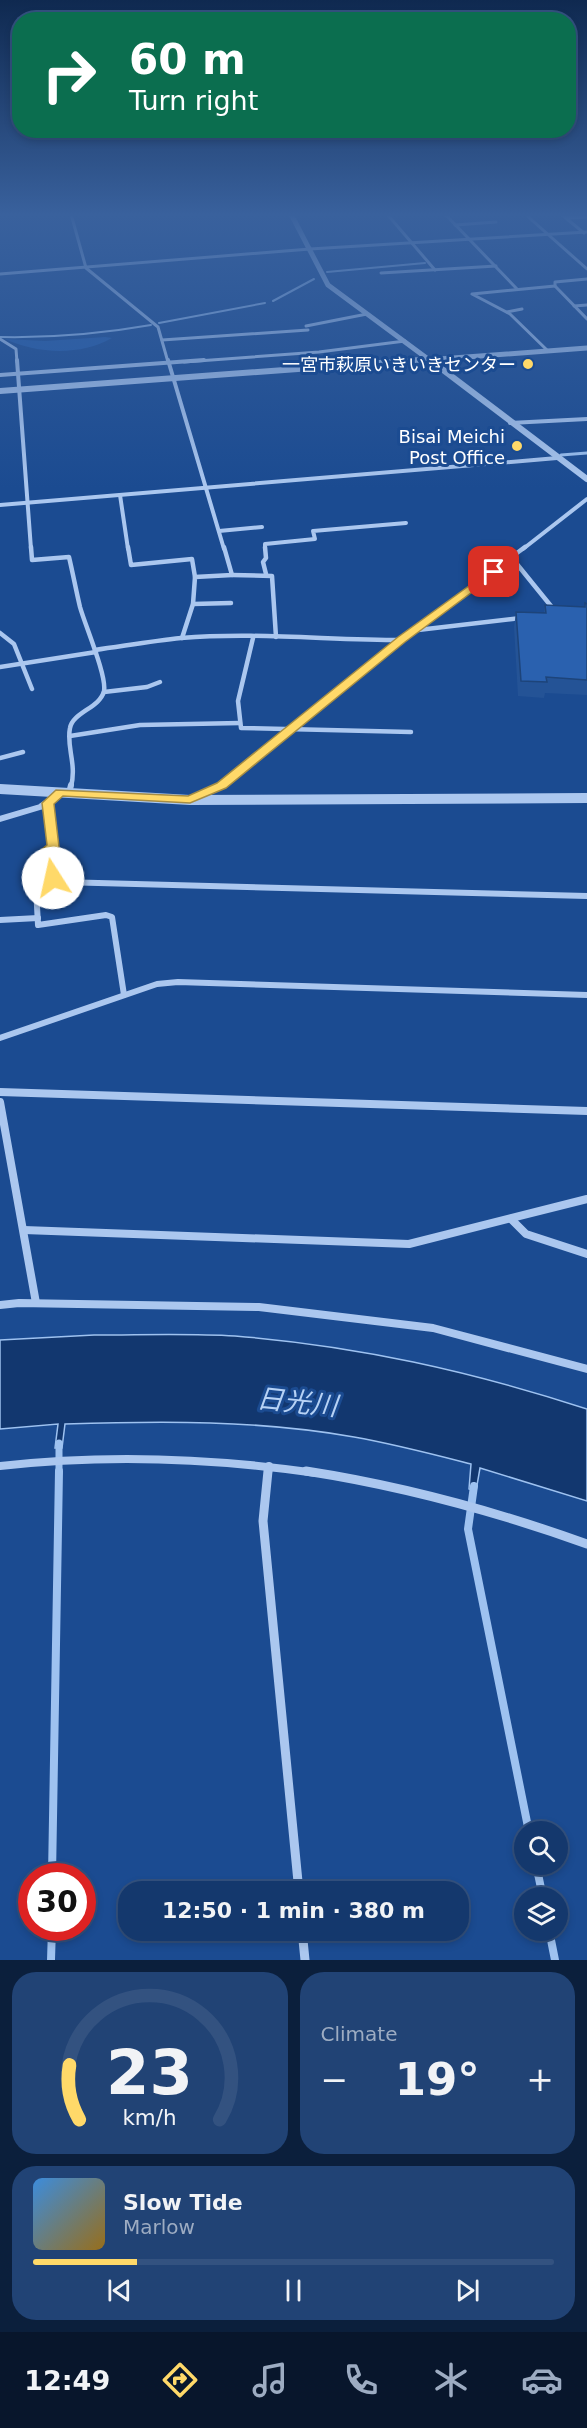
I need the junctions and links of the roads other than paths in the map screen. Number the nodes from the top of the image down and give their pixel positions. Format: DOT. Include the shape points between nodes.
graph roads {
  1 [pos="132,305"];
  2 [pos="356,305"];
  3 [pos="494,305"];
  4 [pos="581,305"];
  5 [pos="574,306"];
  6 [pos="522,309"];
  7 [pos="507,312"];
  8 [pos="367,314"];
  9 [pos="587,318"];
  10 [pos="0,339"];
  11 [pos="162,340"];
  12 [pos="405,341"];
  13 [pos="587,348"];
  14 [pos="548,351"];
  15 [pos="429,360"];
  16 [pos="169,363"];
  17 [pos="20,374"];
  18 [pos="0,375"];
  19 [pos="174,379"];
  20 [pos="21,390"];
  21 [pos="0,391"];
  22 [pos="587,419"];
  23 [pos="510,423"];
  24 [pos="557,458"];
  25 [pos="587,479"];
  26 [pos="207,488"];
  27 [pos="120,495"];
  28 [pos="587,499"];
  29 [pos="26,503"];
  30 [pos="0,505"];
  31 [pos="406,523"];
  32 [pos="262,527"];
  33 [pos="219,531"];
  34 [pos="512,558"];
  35 [pos="266,574"];
  36 [pos="232,575"];
  37 [pos="195,576"];
  38 [pos="231,603"];
  39 [pos="193,604"];
  40 [pos="546,615"];
  41 [pos="522,618"];
  42 [pos="416,630"];
  43 [pos="0,633"];
  44 [pos="276,637"];
  45 [pos="182,638"];
  46 [pos="253,638"];
  47 [pos="401,640"];
  48 [pos="95,651"];
  49 [pos="23,663"];
  50 [pos="0,667"];
  51 [pos="160,682"];
  52 [pos="32,689"];
  53 [pos="104,692"];
  54 [pos="240,723"];
  55 [pos="289,731"];
  56 [pos="411,732"];
  57 [pos="70,736"];
  58 [pos="23,752"];
  59 [pos="0,758"];
  60 [pos="0,789"];
  61 [pos="65,792"];
  62 [pos="587,798"];
  63 [pos="190,800"];
  64 [pos="48,803"];
  65 [pos="0,819"];
  66 [pos="58,880"];
  67 [pos="587,896"];
  68 [pos="38,918"];
  69 [pos="0,920"];
  70 [pos="124,995"];
  71 [pos="587,995"];
  72 [pos="0,1038"];
  73 [pos="0,1092"];
  74 [pos="0,1102"];
  75 [pos="587,1111"];
  76 [pos="587,1199"];
  77 [pos="510,1219"];
  78 [pos="24,1230"];
  79 [pos="587,1254"];
  80 [pos="36,1303"];
  81 [pos="0,1305"];
  82 [pos="587,1369"];
  83 [pos="0,1466"];
  84 [pos="269,1466"];
  85 [pos="587,1544"];
  86 [pos="298,1881"];
  87 [pos="303,1941"];
  88 [pos="305,1960"];
  1 -- 11 [label="street" via="158,327"];
  2 -- 8 [label="street"];
  3 -- 7 [label="street"];
  4 -- 5 [label="street"];
  5 -- 9 [label="street"];
  6 -- 7 [label="street"];
  7 -- 14 [label="street"];
  8 -- 11 [label="street" via="307,328"];
  8 -- 12 [label="street"];
  10 -- 17 [label="street" via="16,349"];
  11 -- 16 [label="street"];
  12 -- 15 [label="street"];
  12 -- 16 [label="street" via="320,352"];
  13 -- 14 [label="street"];
  14 -- 15 [label="street"];
  15 -- 19 [label="street"];
  15 -- 23 [label="street"];
  16 -- 17 [label="street"];
  16 -- 19 [label="street"];
  17 -- 18 [label="street"];
  17 -- 20 [label="street"];
  19 -- 20 [label="street"];
  19 -- 26 [label="street"];
  20 -- 21 [label="street"];
  20 -- 29 [label="street"];
  22 -- 23 [label="street"];
  23 -- 24 [label="street"];
  24 -- 25 [label="street"];
  24 -- 26 [label="street"];
  26 -- 27 [label="street"];
  26 -- 33 [label="street"];
  27 -- 29 [label="street"];
  27 -- 37 [label="street" via="131,566 192,559"];
  28 -- 34 [label="street"];
  29 -- 30 [label="street"];
  29 -- 48 [label="street" via="32,560 69,556"];
  31 -- 35 [label="street" via="313,531 315,539 265,544"];
  32 -- 33 [label="street"];
  33 -- 36 [label="street"];
  34 -- 40 [label="street" via="558,614"];
  34 -- 42 [label="street"];
  35 -- 36 [label="street"];
  35 -- 44 [label="street" via="272,576"];
  36 -- 37 [label="street"];
  37 -- 39 [label="street"];
  38 -- 39 [label="street"];
  39 -- 45 [label="street"];
  41 -- 42 [label="street"];
  42 -- 47 [label="street"];
  43 -- 49 [label="street" via="14,644"];
  44 -- 46 [label="street"];
  44 -- 47 [label="street"];
  45 -- 46 [label="street"];
  45 -- 48 [label="street"];
  46 -- 54 [label="street" via="238,701"];
  47 -- 55 [label="street"];
  48 -- 49 [label="street"];
  48 -- 53 [label="street" via="104,678"];
  49 -- 50 [label="street"];
  49 -- 52 [label="street"];
  51 -- 53 [label="street"];
  53 -- 57 [label="street" via="71,723"];
  54 -- 55 [label="street" via="241,729"];
  54 -- 57 [label="street" via="140,726"];
  55 -- 56 [label="street"];
  55 -- 63 [label="street" via="222,786"];
  57 -- 61 [label="street" via="75,772"];
  58 -- 59 [label="street"];
  60 -- 61 [label="street"];
  61 -- 63 [label="street"];
  61 -- 64 [label="street"];
  62 -- 63 [label="street"];
  64 -- 65 [label="street"];
  64 -- 66 [label="street" via="53,847 48,850 53,878"];
  66 -- 67 [label="street"];
  66 -- 68 [label="street" via="36,887"];
  68 -- 69 [label="street"];
  68 -- 70 [label="street" via="38,925 112,917"];
  70 -- 71 [label="street" via="178,982"];
  70 -- 72 [label="street"];
  73 -- 75 [label="street"];
  74 -- 78 [label="street"];
  76 -- 77 [label="street"];
  77 -- 78 [label="street" via="409,1244"];
  77 -- 79 [label="street" via="526,1234"];
  78 -- 80 [label="street"];
  80 -- 81 [label="street"];
  80 -- 82 [label="street" via="259,1308 433,1328"];
  83 -- 84 [label="street" via="157,1458"];
  84 -- 85 [label="street" via="402,1487"];
  84 -- 86 [label="street" via="263,1521"];
  87 -- 88 [label="street"];
}
